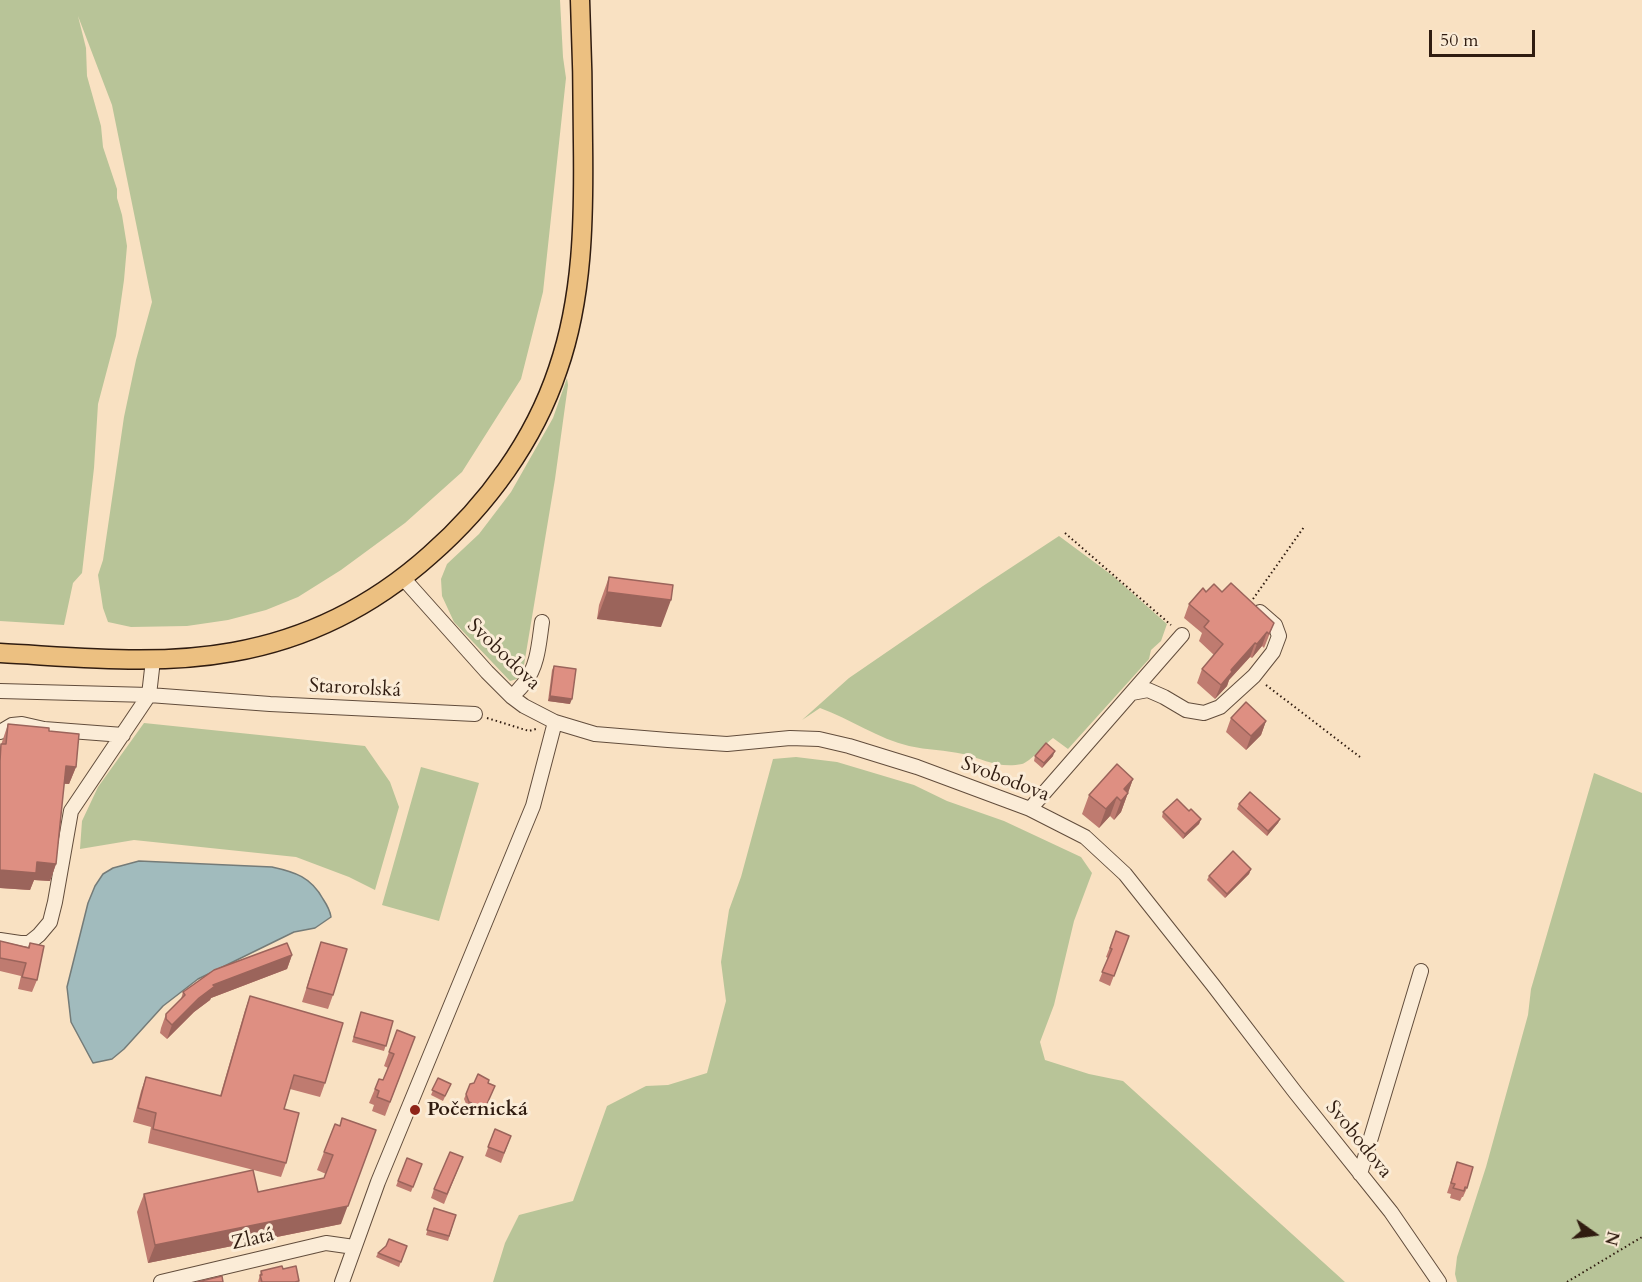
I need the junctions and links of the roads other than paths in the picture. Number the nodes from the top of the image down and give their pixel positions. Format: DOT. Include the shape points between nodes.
graph roads {
  1 [pos="580,0"];
  2 [pos="403,578"];
  3 [pos="1249,604"];
  4 [pos="542,622"];
  5 [pos="1182,635"];
  6 [pos="0,652"];
  7 [pos="153,660"];
  8 [pos="0,691"];
  9 [pos="1132,693"];
  10 [pos="149,696"];
  11 [pos="512,697"];
  12 [pos="475,714"];
  13 [pos="555,722"];
  14 [pos="0,732"];
  15 [pos="123,735"];
  16 [pos="1030,809"];
  17 [pos="0,940"];
  18 [pos="1421,971"];
  19 [pos="1360,1174"];
  20 [pos="354,1247"];
  21 [pos="161,1282"];
  22 [pos="342,1282"];
  23 [pos="1439,1282"];
  1 -- 2 [label="main road" via="582,222 573,309 561,360 532,428 498,482 461,526"];
  2 -- 7 [label="main road" via="355,609 279,641 222,654"];
  2 -- 11 [label="street, Svobodova"];
  3 -- 9 [label="street" via="1275,625 1279,636 1273,652 1254,676 1220,707 1204,713 1186,710 1148,690"];
  4 -- 11 [label="street" via="531,672"];
  5 -- 9 [label="street"];
  6 -- 7 [label="main road"];
  7 -- 10 [label="street"];
  8 -- 10 [label="street, Starorolská"];
  9 -- 16 [label="street"];
  10 -- 12 [label="street, Starorolská"];
  10 -- 15 [label="street"];
  11 -- 13 [label="street, Svobodova"];
  13 -- 16 [label="street, Svobodova" via="595,734 727,744 819,739 917,767"];
  13 -- 20 [label="street" via="533,806"];
  14 -- 15 [label="street" via="22,724"];
  15 -- 17 [label="street" via="71,811 50,922 29,943"];
  16 -- 19 [label="street, Svobodova" via="1085,837 1125,874"];
  18 -- 19 [label="street"];
  19 -- 23 [label="street, Svobodova"];
  20 -- 21 [label="street, Zlatá" via="326,1243"];
  20 -- 22 [label="street"];
}
